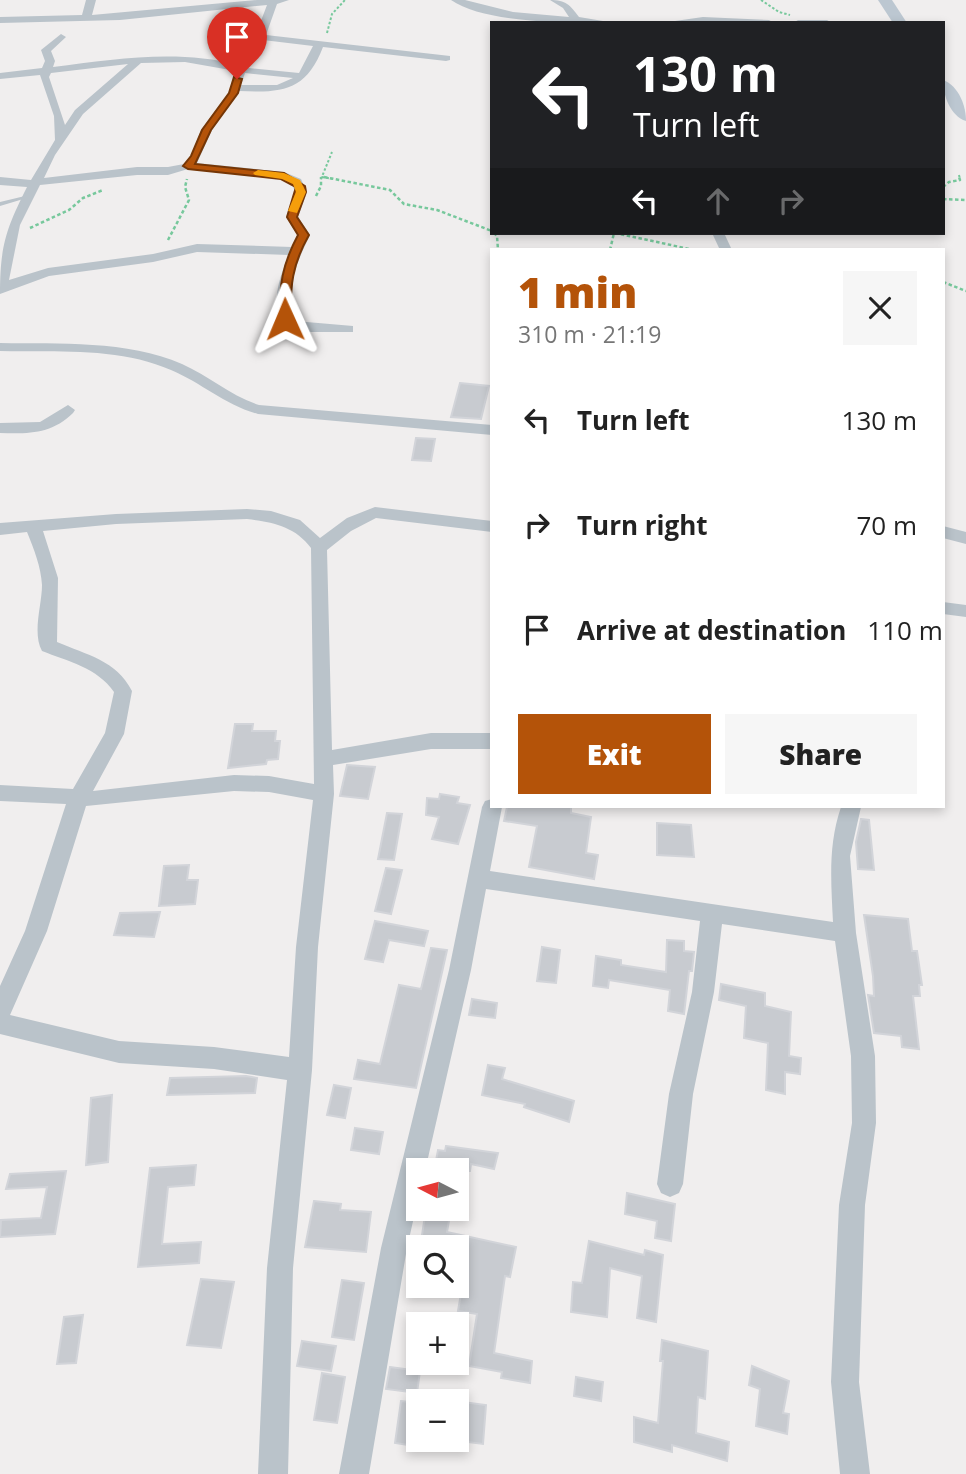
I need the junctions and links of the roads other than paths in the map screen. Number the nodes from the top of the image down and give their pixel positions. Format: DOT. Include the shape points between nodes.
graph roads {
  1 [pos="91,0"];
  2 [pos="226,0"];
  3 [pos="456,0"];
  4 [pos="555,0"];
  5 [pos="885,0"];
  6 [pos="275,1"];
  7 [pos="529,6"];
  8 [pos="478,8"];
  9 [pos="216,9"];
  10 [pos="551,17"];
  11 [pos="86,18"];
  12 [pos="575,19"];
  13 [pos="0,20"];
  14 [pos="497,21"];
  15 [pos="592,21"];
  16 [pos="691,21"];
  17 [pos="725,21"];
  18 [pos="899,21"];
  19 [pos="61,37"];
  20 [pos="259,37"];
  21 [pos="321,44"];
  22 [pos="446,58"];
  23 [pos="138,60"];
  24 [pos="241,69"];
  25 [pos="47,71"];
  26 [pos="0,76"];
  27 [pos="302,76"];
  28 [pos="235,88"];
  29 [pos="945,88"];
  30 [pos="966,117"];
  31 [pos="61,141"];
  32 [pos="190,166"];
  33 [pos="0,181"];
  34 [pos="36,183"];
  35 [pos="27,197"];
  36 [pos="0,204"];
  37 [pos="6,239"];
  38 [pos="295,251"];
  39 [pos="0,289"];
  40 [pos="348,329"];
  41 [pos="0,346"];
  42 [pos="68,410"];
  43 [pos="0,428"];
  44 [pos="490,430"];
  45 [pos="490,527"];
  46 [pos="33,528"];
  47 [pos="0,529"];
  48 [pos="945,533"];
  49 [pos="966,538"];
  50 [pos="319,548"];
  51 [pos="945,608"];
  52 [pos="966,611"];
  53 [pos="490,741"];
  54 [pos="323,759"];
  55 [pos="0,793"];
  56 [pos="324,794"];
  57 [pos="78,799"];
  58 [pos="492,808"];
  59 [pos="851,808"];
  60 [pos="479,879"];
  61 [pos="712,912"];
  62 [pos="845,933"];
  63 [pos="0,1012"];
  64 [pos="0,1023"];
  65 [pos="300,1070"];
  66 [pos="670,1184"];
  67 [pos="273,1474"];
  68 [pos="354,1474"];
  69 [pos="855,1474"];
  1 -- 11 [label="street"];
  2 -- 9 [label="street"];
  3 -- 8 [label="street"];
  4 -- 12 [label="street"];
  5 -- 18 [label="street"];
  6 -- 9 [label="street"];
  6 -- 20 [label="street"];
  7 -- 10 [label="street"];
  8 -- 10 [label="street"];
  8 -- 14 [label="street"];
  9 -- 11 [label="street"];
  10 -- 12 [label="street"];
  11 -- 13 [label="street"];
  12 -- 15 [label="street"];
  16 -- 17 [label="street"];
  19 -- 25 [label="street" via="46,50"];
  20 -- 21 [label="street"];
  20 -- 24 [label="street"];
  21 -- 22 [label="street"];
  21 -- 27 [label="street"];
  23 -- 24 [label="street" via="211,61"];
  23 -- 25 [label="street"];
  23 -- 31 [label="street" via="79,112"];
  24 -- 27 [label="street"];
  24 -- 28 [label="street"];
  25 -- 26 [label="street"];
  25 -- 31 [label="street" via="44,81 56,103"];
  27 -- 28 [label="street" via="273,90"];
  28 -- 32 [label="street"];
  29 -- 30 [label="street"];
  31 -- 34 [label="street"];
  32 -- 34 [label="street"];
  32 -- 38 [label="street" via="284,176 297,182 301,192 292,217 304,235"];
  33 -- 34 [label="street"];
  34 -- 35 [label="street"];
  35 -- 36 [label="lane"];
  35 -- 37 [label="street"];
  37 -- 39 [label="street" via="8,260"];
  38 -- 39 [label="street" via="212,248 48,272"];
  38 -- 40 [label="street" via="285,284 285,319 306,328"];
  41 -- 44 [label="street" via="154,360 258,409"];
  42 -- 43 [label="street" via="43,428"];
  45 -- 50 [label="street" via="375,512 342,528"];
  46 -- 47 [label="street"];
  46 -- 50 [label="street" via="116,519 247,514 294,524"];
  46 -- 57 [label="street" via="49,576 48,646 101,668 124,691 114,734"];
  48 -- 49 [label="street"];
  50 -- 54 [label="street"];
  51 -- 52 [label="street"];
  53 -- 54 [label="street" via="431,741"];
  54 -- 56 [label="street"];
  55 -- 57 [label="street"];
  56 -- 57 [label="street" via="234,783"];
  56 -- 65 [label="street" via="307,947"];
  57 -- 63 [label="street" via="36,931"];
  58 -- 60 [label="street"];
  59 -- 62 [label="street" via="840,856"];
  60 -- 61 [label="street"];
  60 -- 68 [label="street" via="394,1248"];
  61 -- 62 [label="street"];
  61 -- 66 [label="street"];
  62 -- 69 [label="street" via="863,1056 864,1123 852,1205 845,1382"];
  64 -- 65 [label="street" via="119,1052 236,1060"];
  65 -- 67 [label="street" via="280,1268"];
}
